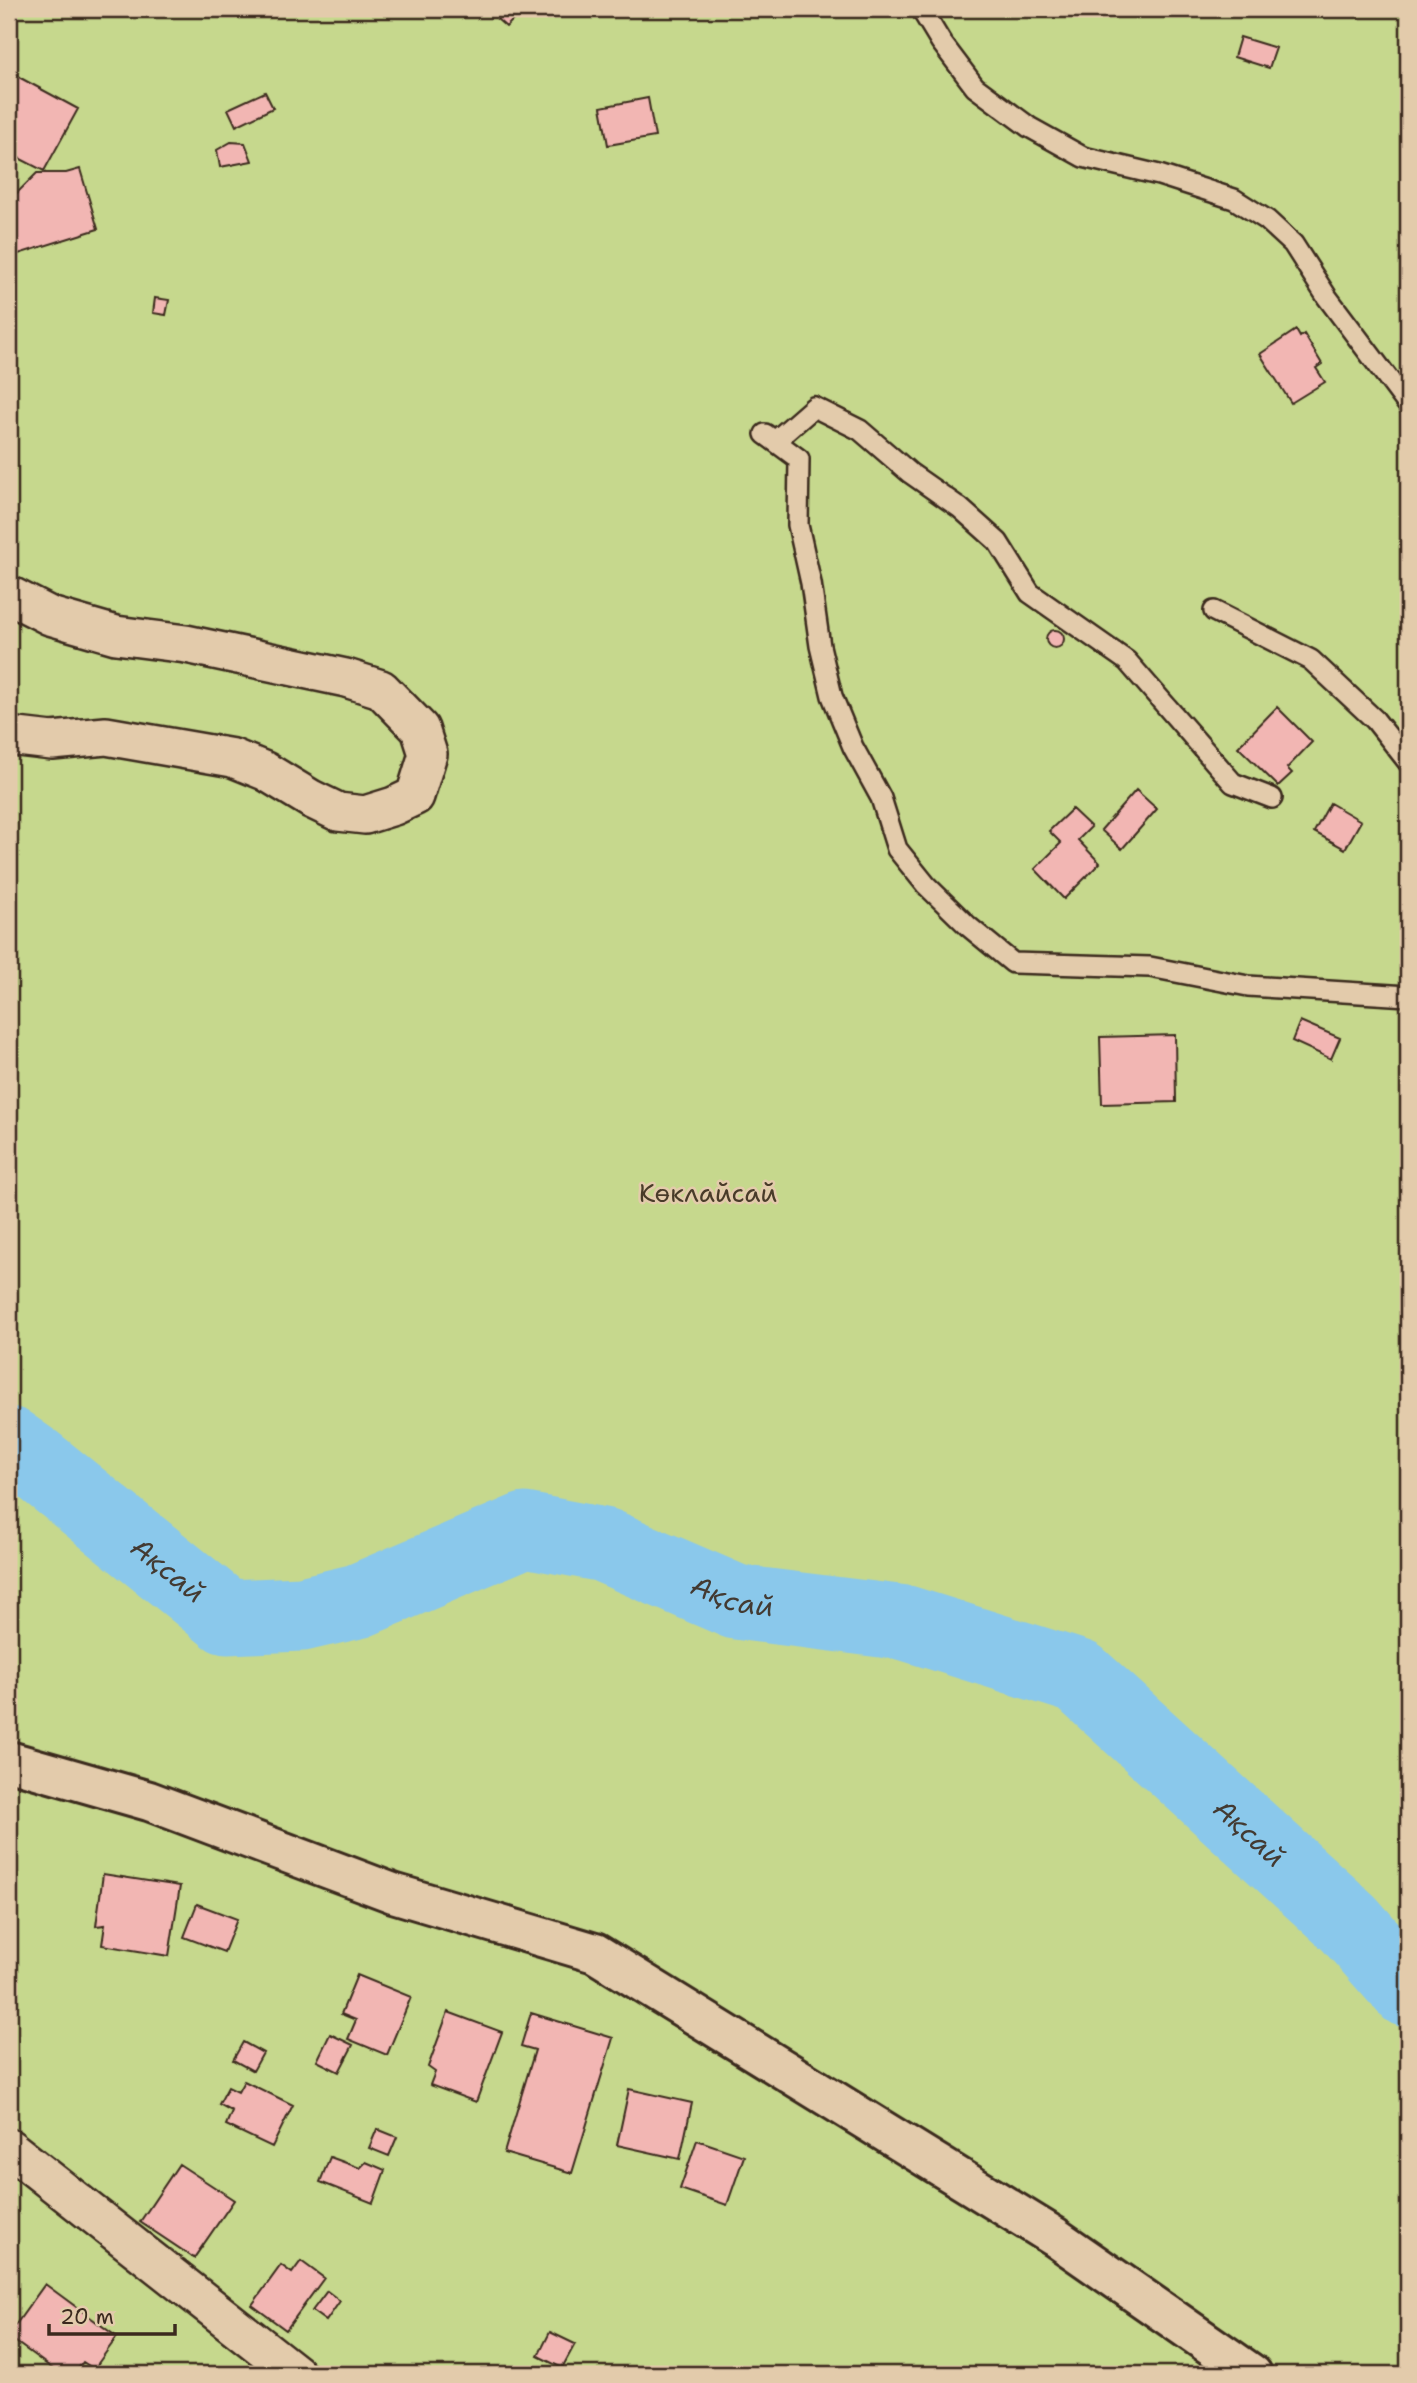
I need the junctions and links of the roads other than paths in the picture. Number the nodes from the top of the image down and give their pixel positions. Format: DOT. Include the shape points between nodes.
graph roads {
  1 [pos="921,9"];
  2 [pos="1408,405"];
  3 [pos="9,595"];
  4 [pos="1214,611"];
  5 [pos="9,736"];
  6 [pos="1408,762"];
  7 [pos="1272,798"];
  8 [pos="1408,996"];
  9 [pos="9,1761"];
  10 [pos="9,2148"];
  11 [pos="296,2374"];
  12 [pos="1252,2374"];
  1 -- 2 [label="lane" via="975,87 1029,127 1083,158 1221,195 1267,220 1293,244 1326,297"];
  3 -- 5 [label="street" via="50,616 116,635 198,647 381,689 420,729 428,754 415,796 365,816 338,812 233,758 106,736 52,741"];
  4 -- 6 [label="lane" via="1311,660 1375,720"];
  7 -- 8 [label="lane" via="1233,783 1127,661 1030,593 998,542 860,430 814,407 770,438 799,459 798,525 832,696 881,798 897,849 968,926 1013,963 1150,967 1248,986"];
  9 -- 12 [label="street" via="149,1801 393,1893 595,1952 1055,2237"];
  10 -- 11 [label="street"];
}
